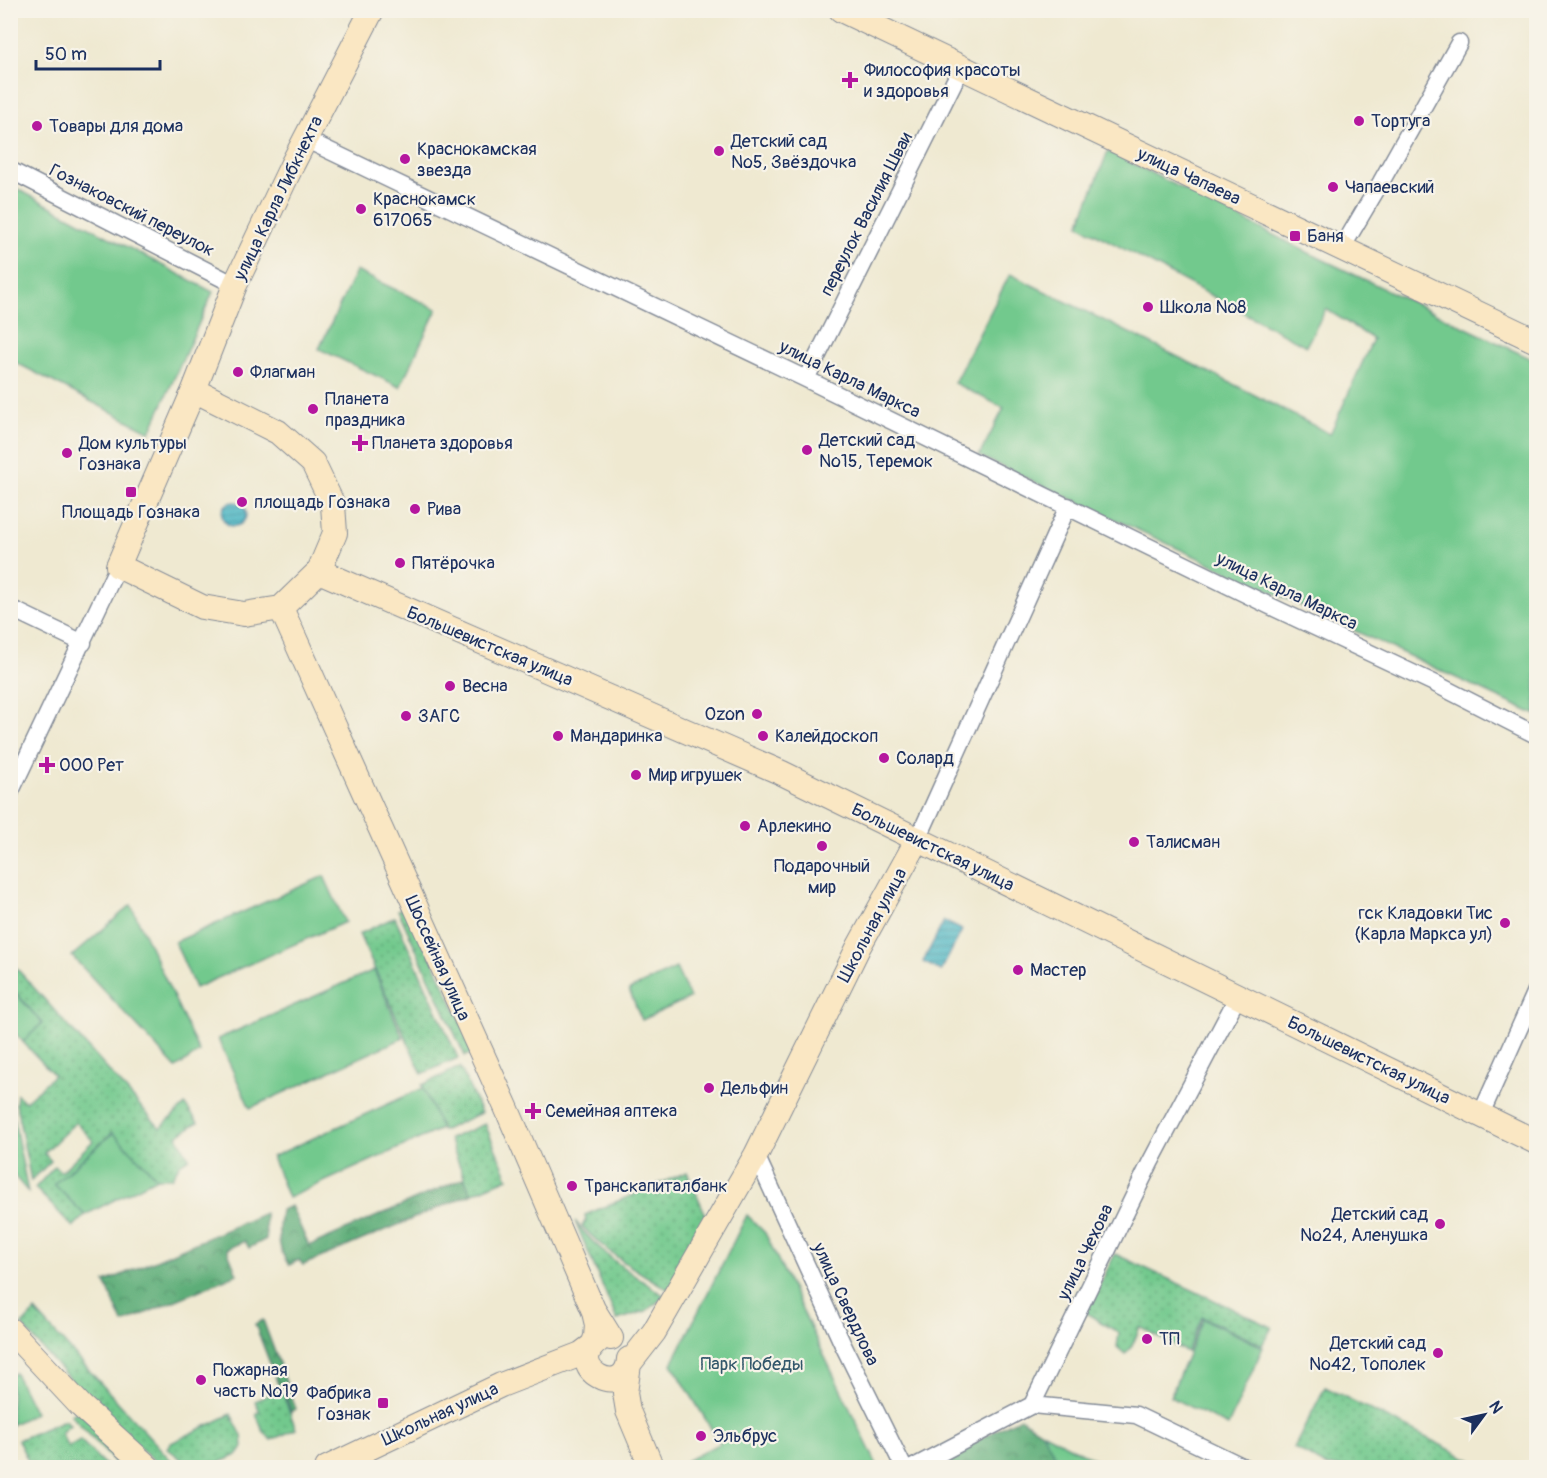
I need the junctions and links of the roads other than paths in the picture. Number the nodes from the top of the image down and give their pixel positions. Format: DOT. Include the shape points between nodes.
graph roads {
  1 [pos="372,10"];
  2 [pos="841,10"];
  3 [pos="1459,43"];
  4 [pos="961,68"];
  5 [pos="307,140"];
  6 [pos="10,170"];
  7 [pos="1341,248"];
  8 [pos="235,285"];
  9 [pos="1536,341"];
  10 [pos="806,379"];
  11 [pos="194,390"];
  12 [pos="1068,506"];
  13 [pos="118,566"];
  14 [pos="320,571"];
  15 [pos="10,608"];
  16 [pos="281,608"];
  17 [pos="83,643"];
  18 [pos="1536,735"];
  19 [pos="10,793"];
  20 [pos="918,839"];
  21 [pos="1536,991"];
  22 [pos="1238,996"];
  23 [pos="1480,1113"];
  24 [pos="1536,1142"];
  25 [pos="756,1155"];
  26 [pos="10,1330"];
  27 [pos="654,1332"];
  28 [pos="602,1341"];
  29 [pos="629,1364"];
  30 [pos="554,1366"];
  31 [pos="597,1377"];
  32 [pos="1032,1405"];
  33 [pos="628,1411"];
  34 [pos="149,1467"];
  35 [pos="327,1467"];
  36 [pos="652,1467"];
  37 [pos="904,1467"];
  38 [pos="912,1467"];
  39 [pos="1246,1467"];
  1 -- 5 [label="street, улица Карла Либкнехта"];
  2 -- 4 [label="street, улица Чапаева"];
  3 -- 7 [label="street"];
  4 -- 7 [label="street, улица Чапаева"];
  4 -- 10 [label="street, переулок Василия Шваи"];
  5 -- 8 [label="street, улица Карла Либкнехта"];
  5 -- 10 [label="street, улица Карла Маркса"];
  6 -- 8 [label="street, Гознаковский переулок"];
  7 -- 9 [label="street, улица Чапаева"];
  8 -- 11 [label="street, улица Карла Либкнехта"];
  10 -- 12 [label="street, улица Карла Маркса"];
  11 -- 13 [label="street, улица Карла Либкнехта"];
  11 -- 14 [label="street" via="278,432 313,463 333,505 335,533"];
  12 -- 18 [label="street, улица Карла Маркса"];
  12 -- 20 [label="street, Школьная улица"];
  13 -- 16 [label="street" via="202,608 244,614"];
  13 -- 17 [label="street"];
  14 -- 16 [label="street"];
  14 -- 20 [label="street, Большевистская улица" via="782,773"];
  15 -- 17 [label="street"];
  16 -- 28 [label="street, Шоссейная улица" via="506,1107 594,1309 596,1337"];
  17 -- 19 [label="street"];
  20 -- 22 [label="street, Большевистская улица"];
  20 -- 25 [label="street, Школьная улица" via="859,946"];
  21 -- 23 [label="street"];
  22 -- 23 [label="street, Большевистская улица"];
  22 -- 32 [label="street, улица Чехова" via="1150,1163"];
  23 -- 24 [label="street, Большевистская улица"];
  25 -- 27 [label="street, Школьная улица"];
  25 -- 37 [label="street, улица Свердлова"];
  26 -- 34 [label="street" via="81,1406"];
  27 -- 28 [label="street"];
  27 -- 29 [label="street, Школьная улица"];
  28 -- 29 [label="street" via="618,1340 627,1349"];
  28 -- 30 [label="street, Школьная улица"];
  28 -- 31 [label="street" via="589,1351 588,1365"];
  29 -- 31 [label="street" via="618,1378"];
  29 -- 33 [label="street"];
  30 -- 31 [label="street"];
  30 -- 35 [label="street, Школьная улица" via="501,1385"];
  31 -- 33 [label="street"];
  32 -- 38 [label="street"];
  32 -- 39 [label="street" via="1136,1415"];
  33 -- 36 [label="street"];
}
